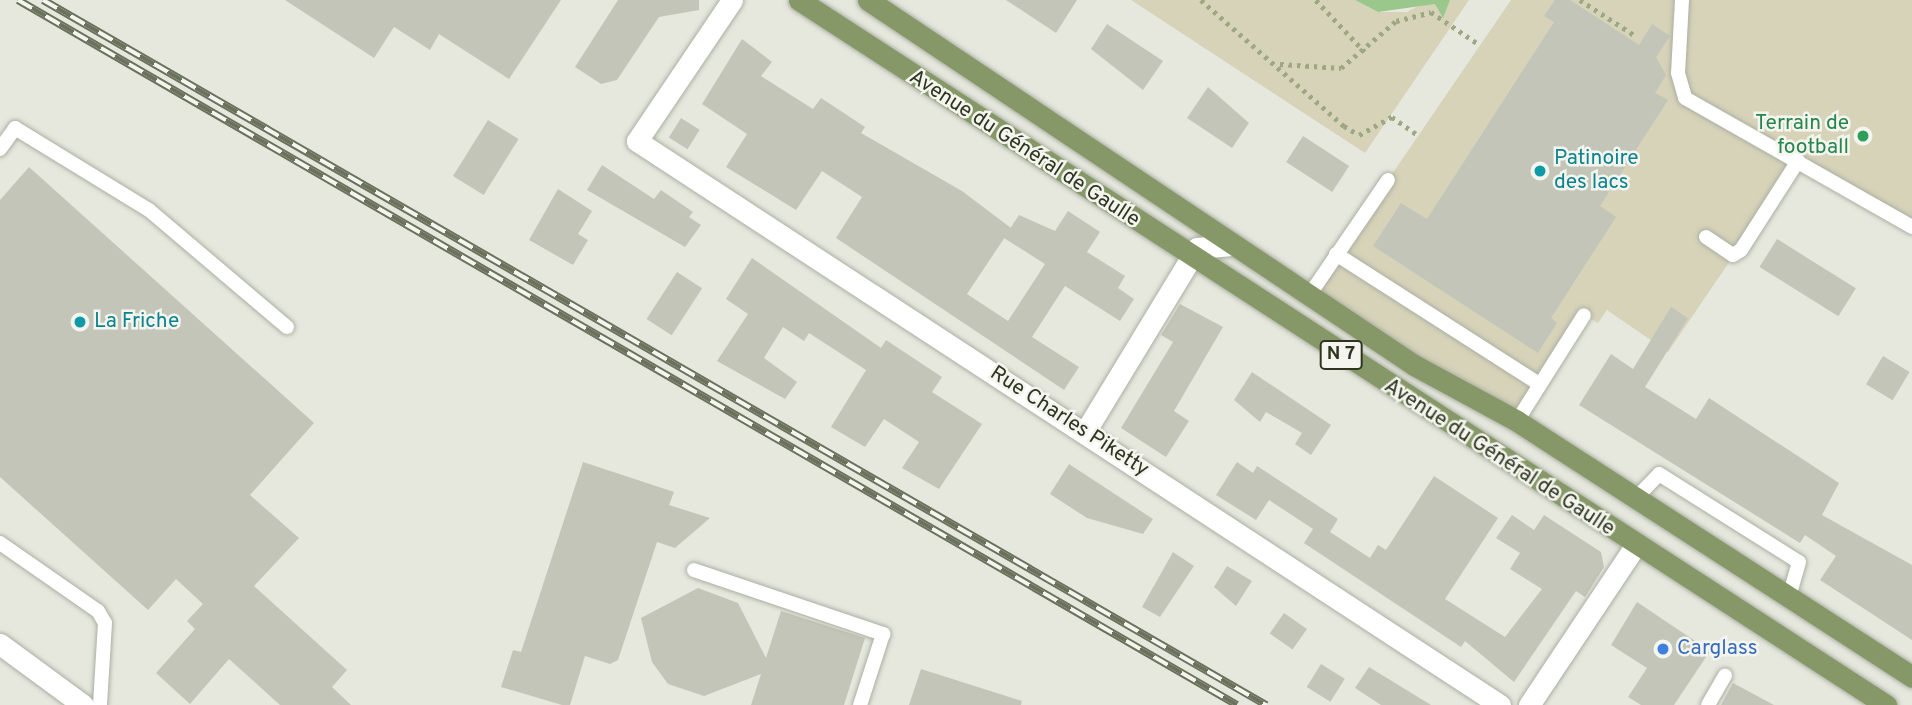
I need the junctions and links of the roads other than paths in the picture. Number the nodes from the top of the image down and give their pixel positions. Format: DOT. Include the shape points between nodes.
graph roads {
  1 [pos="732,0"];
  2 [pos="799,0"];
  3 [pos="869,0"];
  4 [pos="1682,0"];
  5 [pos="0,149"];
  6 [pos="1798,161"];
  7 [pos="1388,180"];
  8 [pos="1912,227"];
  9 [pos="1706,237"];
  10 [pos="1229,244"];
  11 [pos="1336,254"];
  12 [pos="1193,260"];
  13 [pos="1310,294"];
  14 [pos="1584,315"];
  15 [pos="287,327"];
  16 [pos="1538,383"];
  17 [pos="1517,421"];
  18 [pos="1085,432"];
  19 [pos="1636,498"];
  20 [pos="0,543"];
  21 [pos="1635,546"];
  22 [pos="694,570"];
  23 [pos="1789,598"];
  24 [pos="0,645"];
  25 [pos="1725,676"];
  26 [pos="1912,677"];
  27 [pos="83,705"];
  28 [pos="100,705"];
  29 [pos="860,705"];
  30 [pos="1500,705"];
  31 [pos="1530,705"];
  32 [pos="1708,705"];
  33 [pos="1886,705"];
  1 -- 18 [label="street, Rue Charles Piketty" via="637,141"];
  2 -- 12 [label="main road, Avenue du Général de Gaulle / N 7"];
  3 -- 10 [label="main road, Avenue du Général de Gaulle / N 7"];
  4 -- 6 [label="lane" via="1678,73 1685,98 1763,152"];
  5 -- 15 [label="lane" via="15,128 149,210"];
  6 -- 8 [label="lane"];
  6 -- 9 [label="lane" via="1741,250 1732,255"];
  7 -- 11 [label="lane"];
  10 -- 12 [label="street" via="1197,248"];
  10 -- 13 [label="main road, Avenue du Général de Gaulle / N 7"];
  11 -- 13 [label="lane"];
  11 -- 16 [label="lane"];
  12 -- 18 [label="street"];
  12 -- 21 [label="main road, Avenue du Général de Gaulle / N 7"];
  13 -- 17 [label="main road, N 7" via="1414,365"];
  14 -- 16 [label="lane"];
  16 -- 17 [label="lane"];
  17 -- 19 [label="main road, Avenue du Général de Gaulle / N 7"];
  18 -- 30 [label="street, Rue Charles Piketty"];
  19 -- 23 [label="main road, Avenue du Général de Gaulle / N 7"];
  19 -- 23 [label="lane" via="1659,474 1799,562"];
  20 -- 28 [label="lane" via="102,617 107,638"];
  21 -- 31 [label="street"];
  21 -- 33 [label="main road, Avenue du Général de Gaulle / N 7"];
  22 -- 29 [label="lane" via="883,634"];
  23 -- 26 [label="main road, Avenue du Général de Gaulle / N 7"];
  24 -- 27 [label="street"];
  25 -- 32 [label="lane"];
}
